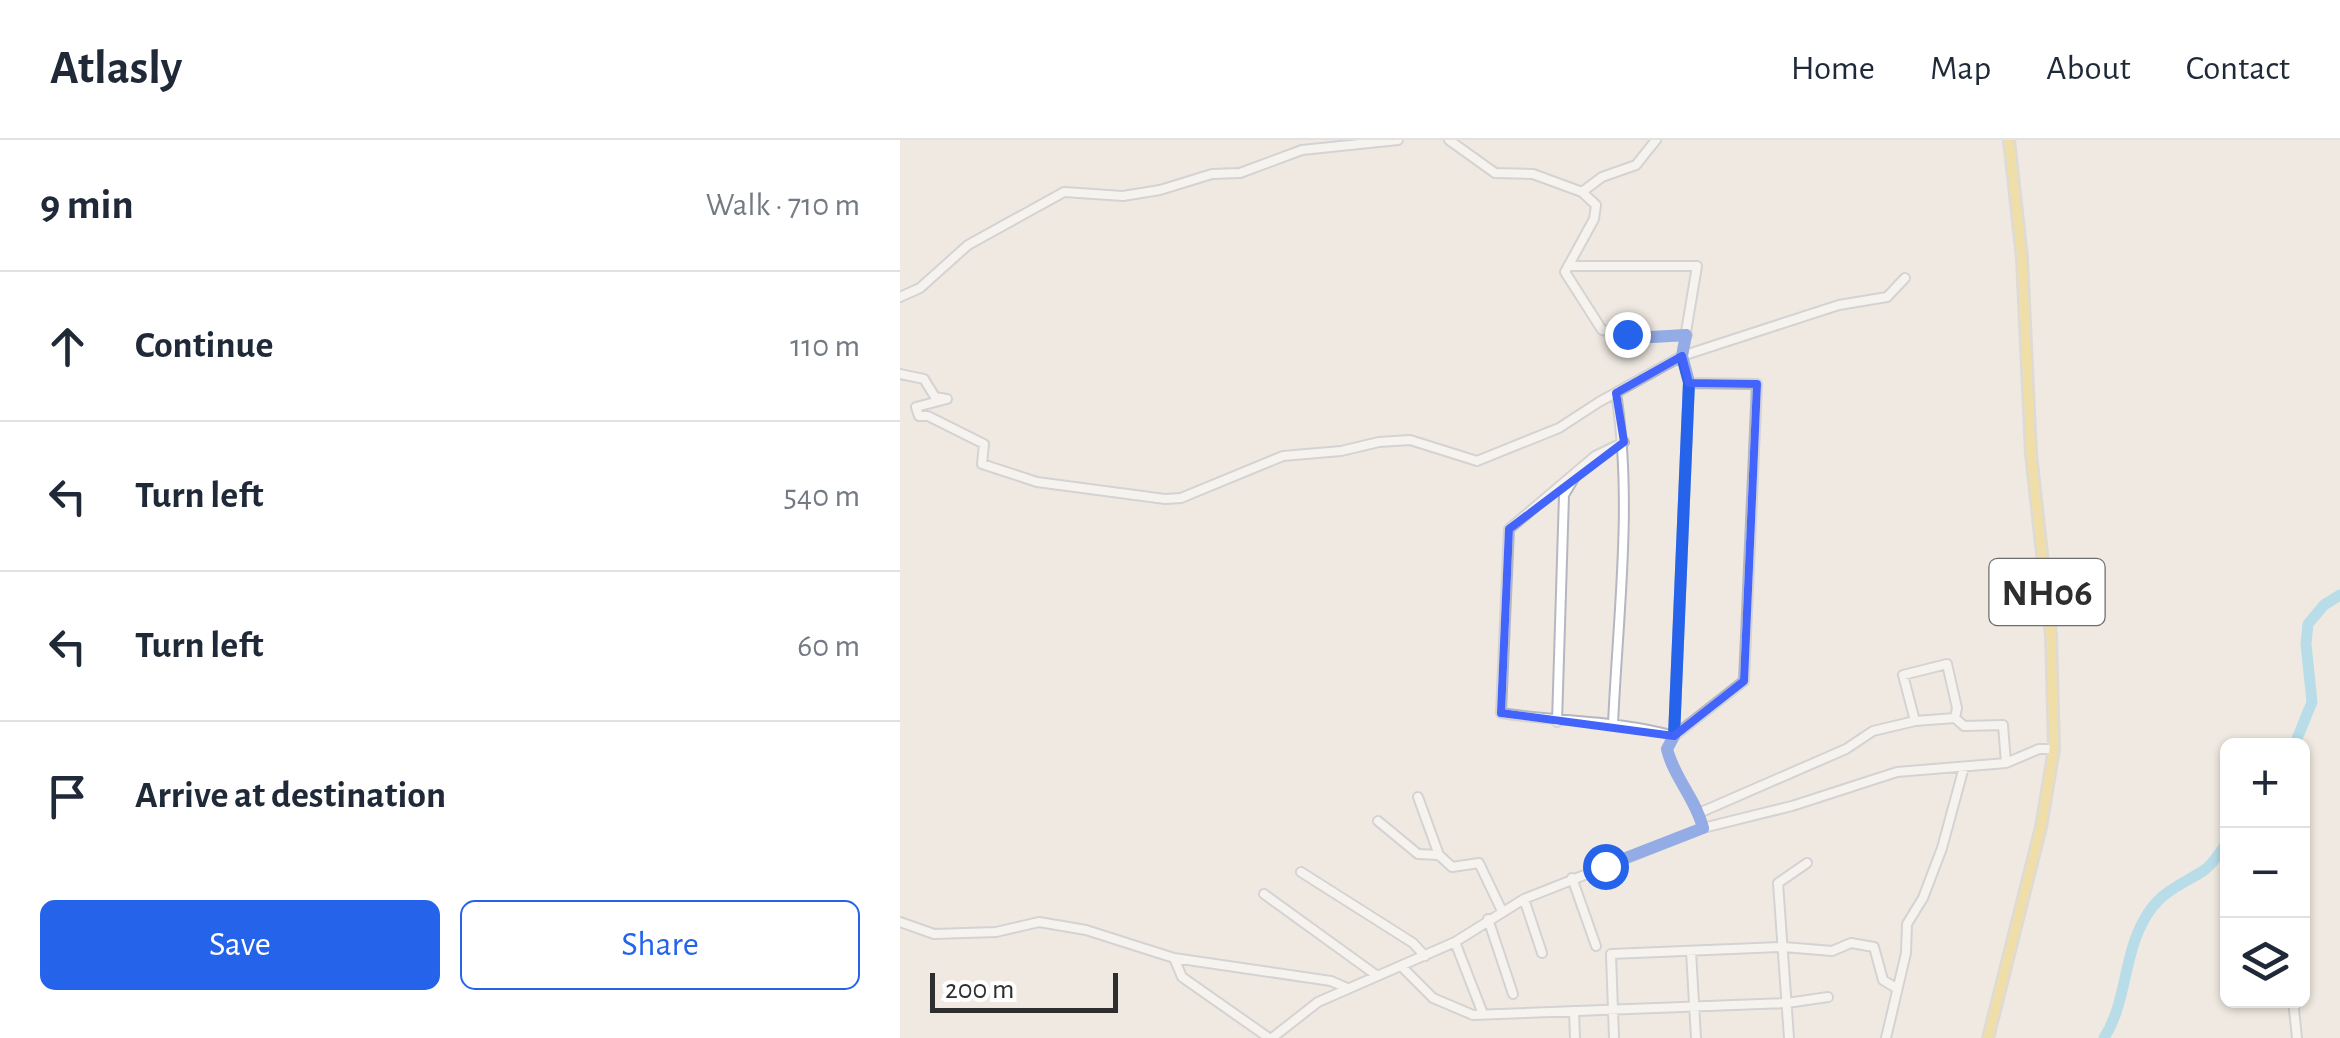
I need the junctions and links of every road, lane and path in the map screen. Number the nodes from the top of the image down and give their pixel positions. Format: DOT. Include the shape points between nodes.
graph roads {
  1 [pos="1398,140"];
  2 [pos="1448,140"];
  3 [pos="1656,140"];
  4 [pos="2009,140"];
  5 [pos="1582,192"];
  6 [pos="1568,266"];
  7 [pos="1905,278"];
  8 [pos="900,297"];
  9 [pos="1686,335"];
  10 [pos="1682,356"];
  11 [pos="900,374"];
  12 [pos="1689,382"];
  13 [pos="1616,392"];
  14 [pos="1624,442"];
  15 [pos="1579,470"];
  16 [pos="1956,718"];
  17 [pos="1915,720"];
  18 [pos="1557,722"];
  19 [pos="1613,724"];
  20 [pos="1674,736"];
  21 [pos="2054,749"];
  22 [pos="2006,764"];
  23 [pos="1964,767"];
  24 [pos="1418,797"];
  25 [pos="1699,813"];
  26 [pos="1378,821"];
  27 [pos="1703,828"];
  28 [pos="1439,855"];
  29 [pos="1807,863"];
  30 [pos="1301,872"];
  31 [pos="1572,878"];
  32 [pos="1264,894"];
  33 [pos="1524,899"];
  34 [pos="1502,911"];
  35 [pos="1488,919"];
  36 [pos="900,922"];
  37 [pos="1456,942"];
  38 [pos="1596,946"];
  39 [pos="1782,947"];
  40 [pos="1691,951"];
  41 [pos="1542,953"];
  42 [pos="1426,956"];
  43 [pos="1174,958"];
  44 [pos="1402,968"];
  45 [pos="1376,975"];
  46 [pos="1347,988"];
  47 [pos="1896,988"];
  48 [pos="1513,994"];
  49 [pos="1828,997"];
  50 [pos="1787,1003"];
  51 [pos="1693,1004"];
  52 [pos="1613,1008"];
  53 [pos="2294,1008"];
  54 [pos="1574,1011"];
  55 [pos="1483,1014"];
  56 [pos="1271,1038"];
  57 [pos="1576,1038"];
  58 [pos="1614,1038"];
  59 [pos="1696,1038"];
  60 [pos="1789,1038"];
  61 [pos="1886,1038"];
  62 [pos="1988,1038"];
  63 [pos="2296,1038"];
  1 -- 8 [label="street" via="1302,150 1240,173 1123,196 1064,192 968,245"];
  2 -- 5 [label="street" via="1494,172 1533,174"];
  3 -- 5 [label="street" via="1636,165 1602,176"];
  4 -- 21 [label="main road, NH06" via="2051,636"];
  5 -- 6 [label="street" via="1596,205 1594,219"];
  6 -- 9 [label="street" via="1565,272 1602,330"];
  6 -- 9 [label="street" via="1697,266"];
  7 -- 10 [label="street" via="1888,297 1840,305"];
  9 -- 10 [label="street"];
  10 -- 12 [label="street"];
  10 -- 13 [label="street"];
  11 -- 13 [label="street" via="924,380 935,397 947,399 917,404 919,416 984,444 982,464 1037,482 1165,499 1284,456 1379,442 1410,440 1477,462 1560,428"];
  12 -- 20 [label="street"];
  12 -- 20 [label="street" via="1757,384 1753,498 1744,681"];
  13 -- 14 [label="street"];
  14 -- 15 [label="street"];
  14 -- 19 [label="street"];
  15 -- 18 [label="street" via="1564,496"];
  15 -- 18 [label="street" via="1509,529 1502,713"];
  16 -- 17 [label="street"];
  16 -- 17 [label="street" via="1947,664 1902,675"];
  16 -- 22 [label="street" via="1964,726 2003,725"];
  17 -- 25 [label="street" via="1873,731"];
  18 -- 19 [label="street"];
  19 -- 20 [label="street"];
  20 -- 25 [label="street" via="1667,749 1671,764"];
  21 -- 22 [label="street"];
  21 -- 62 [label="main road, NH06"];
  22 -- 23 [label="street"];
  23 -- 27 [label="street" via="1897,772"];
  23 -- 47 [label="street" via="1942,848 1907,924"];
  24 -- 28 [label="street"];
  25 -- 27 [label="street"];
  26 -- 28 [label="street" via="1418,854"];
  27 -- 31 [label="street"];
  28 -- 34 [label="street" via="1452,867 1478,863"];
  29 -- 39 [label="street" via="1778,883"];
  30 -- 42 [label="street"];
  31 -- 33 [label="street"];
  31 -- 38 [label="street"];
  32 -- 45 [label="street"];
  33 -- 34 [label="street"];
  33 -- 41 [label="street"];
  34 -- 35 [label="street"];
  35 -- 37 [label="street"];
  35 -- 48 [label="street"];
  36 -- 43 [label="street" via="934,934 996,932 1039,922"];
  37 -- 42 [label="street"];
  37 -- 55 [label="street"];
  39 -- 40 [label="street"];
  39 -- 47 [label="street" via="1874,948 1883,980"];
  39 -- 50 [label="street"];
  40 -- 51 [label="street"];
  40 -- 52 [label="street" via="1611,954"];
  42 -- 44 [label="street"];
  43 -- 46 [label="street"];
  43 -- 56 [label="street" via="1182,978"];
  44 -- 45 [label="street"];
  44 -- 55 [label="street" via="1434,998"];
  45 -- 46 [label="street"];
  46 -- 56 [label="street"];
  47 -- 61 [label="street"];
  49 -- 50 [label="street"];
  50 -- 51 [label="street"];
  50 -- 60 [label="street"];
  51 -- 52 [label="street"];
  51 -- 59 [label="street"];
  52 -- 54 [label="street"];
  52 -- 58 [label="street"];
  53 -- 63 [label="street"];
  54 -- 55 [label="street"];
  54 -- 57 [label="street"];
}
